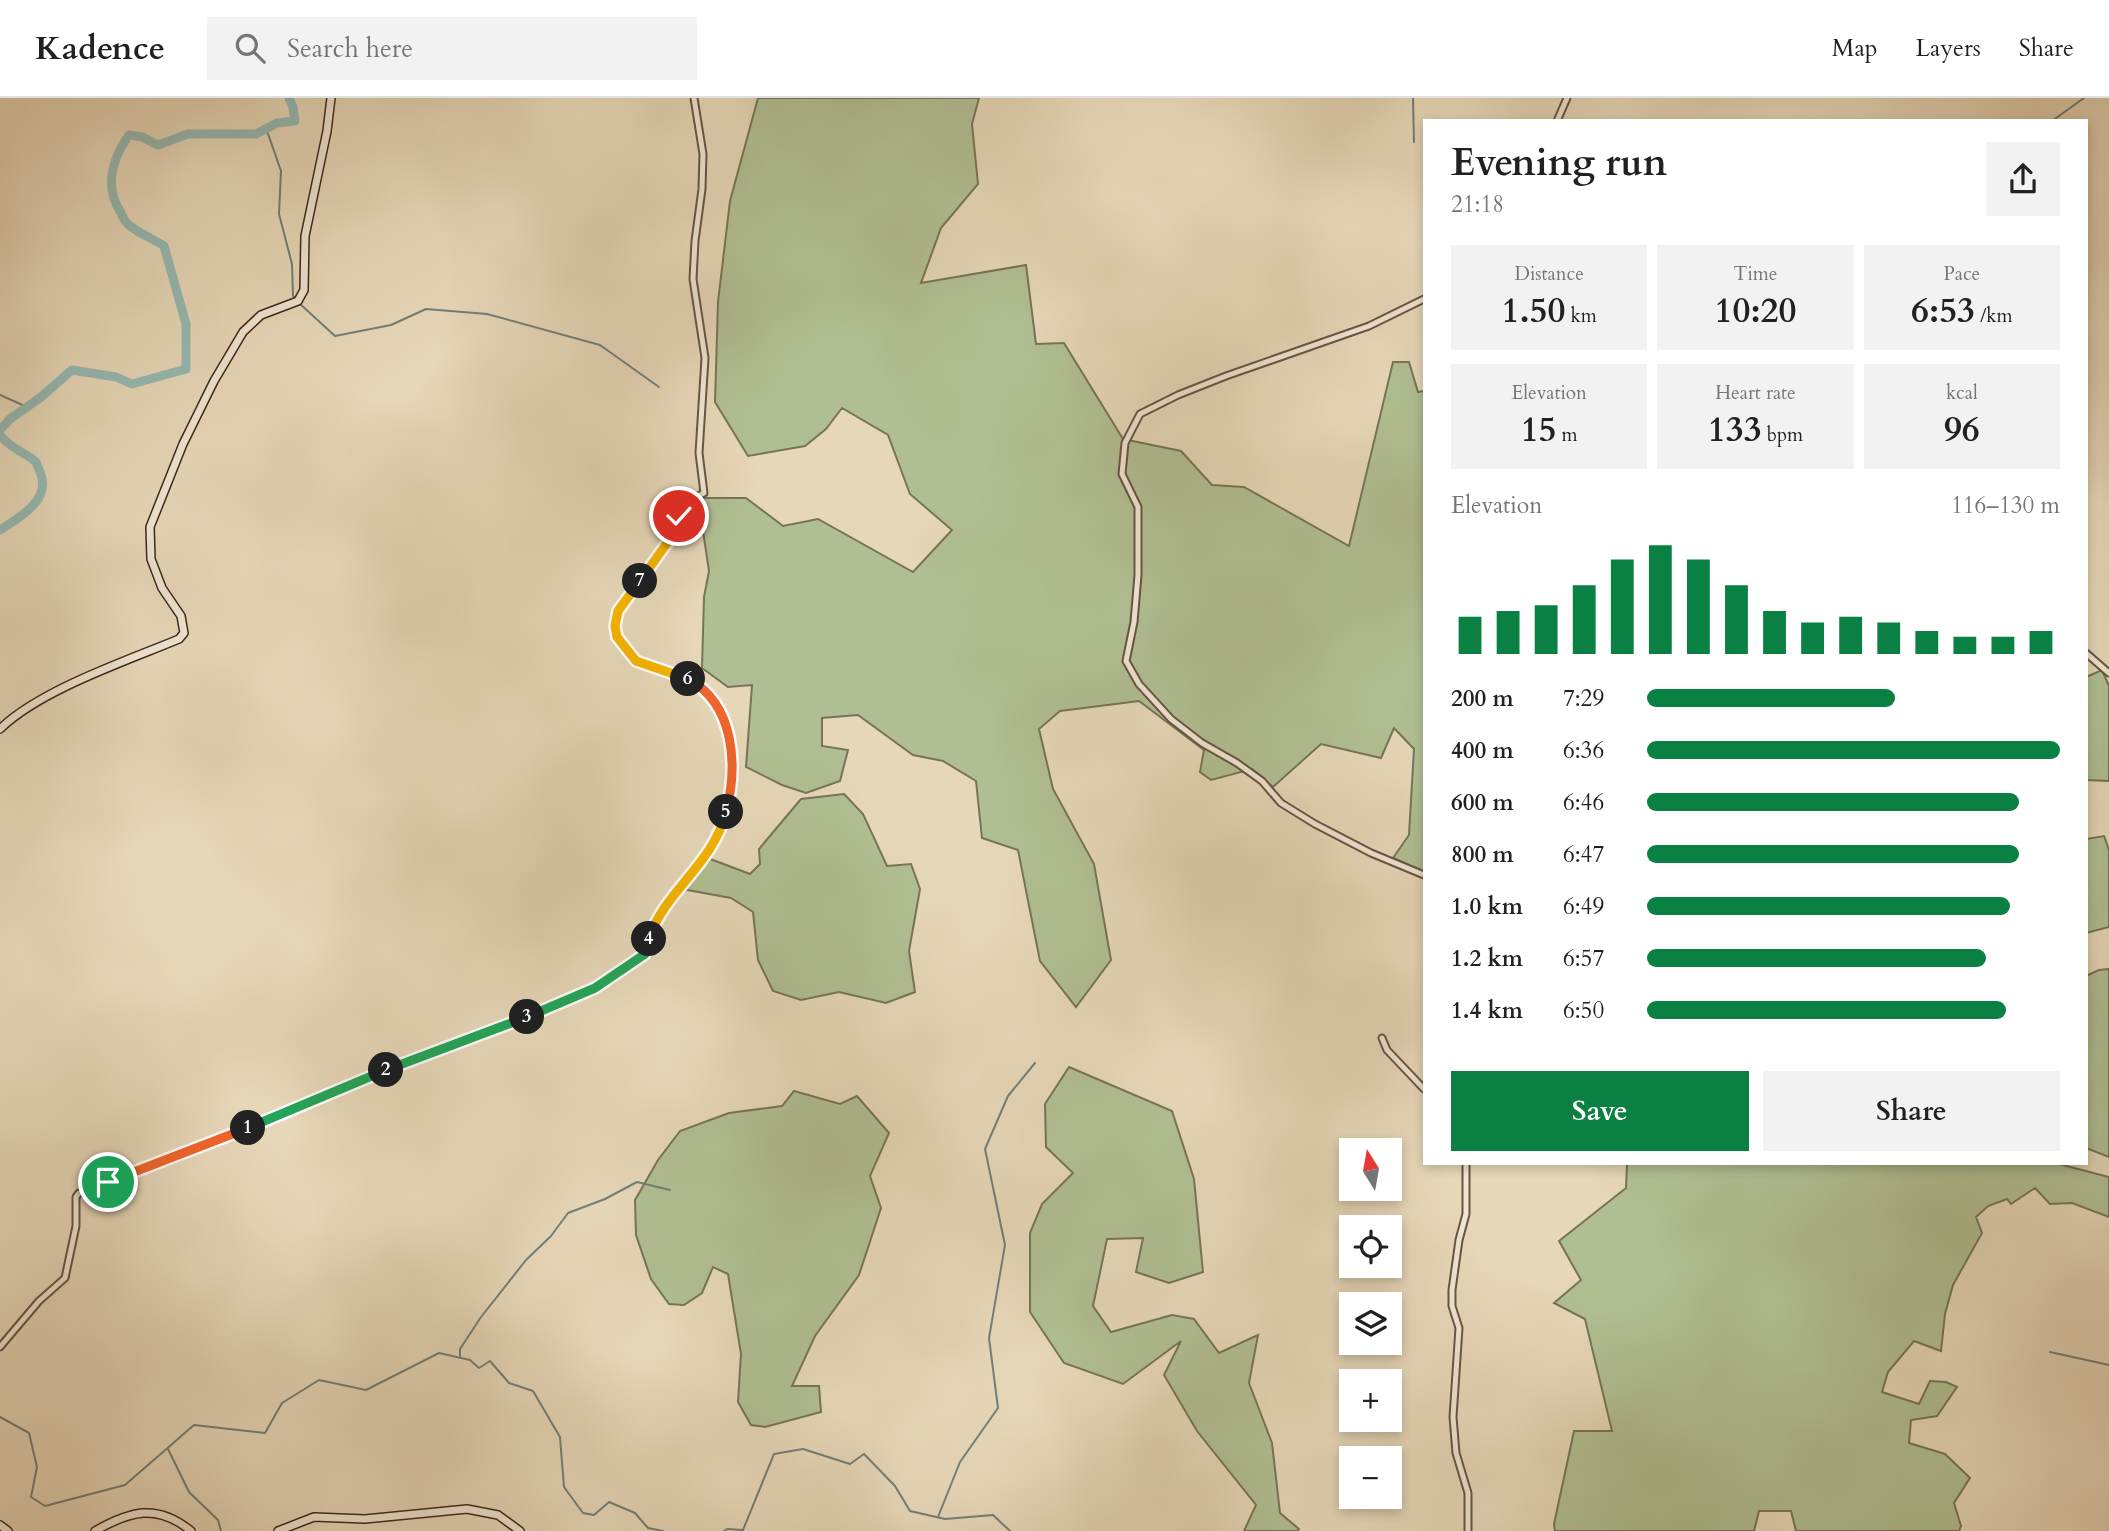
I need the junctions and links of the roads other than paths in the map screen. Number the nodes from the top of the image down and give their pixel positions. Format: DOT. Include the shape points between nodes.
graph roads {
  1 [pos="331,98"];
  2 [pos="694,98"];
  3 [pos="1567,98"];
  4 [pos="1558,119"];
  5 [pos="1423,299"];
  6 [pos="2088,655"];
  7 [pos="2109,673"];
  8 [pos="0,729"];
  9 [pos="1423,875"];
  10 [pos="1382,1038"];
  11 [pos="1423,1088"];
  12 [pos="1466,1165"];
  13 [pos="0,1347"];
  14 [pos="0,1525"];
  15 [pos="188,1530"];
  16 [pos="8,1531"];
  17 [pos="95,1531"];
  18 [pos="278,1531"];
  19 [pos="520,1531"];
  20 [pos="1468,1531"];
  1 -- 8 [label="street" via="305,236 302,295 290,305 261,315 243,332 183,444 150,527 153,566 181,616 184,633 58,691"];
  2 -- 13 [label="street" via="703,154 693,279 705,358 699,453 704,493 683,508 670,539 623,601 615,626 619,642 636,661 696,682 720,710 733,766 729,802 713,847 665,909 645,954 595,988 79,1193 65,1278"];
  3 -- 4 [label="street"];
  5 -- 9 [label="street" via="1368,326 1214,381 1140,414 1125,443 1122,474 1138,507 1139,575 1126,661 1139,684 1171,719 1262,781 1282,803 1360,847"];
  6 -- 7 [label="street"];
  10 -- 11 [label="street" via="1387,1050"];
  12 -- 20 [label="street" via="1466,1214 1452,1306 1459,1328 1453,1417 1456,1453 1468,1493"];
  14 -- 16 [label="street"];
  15 -- 17 [label="street" via="165,1516 142,1512 119,1517"];
  18 -- 19 [label="street" via="314,1517 365,1519 467,1509 498,1515"];
}
